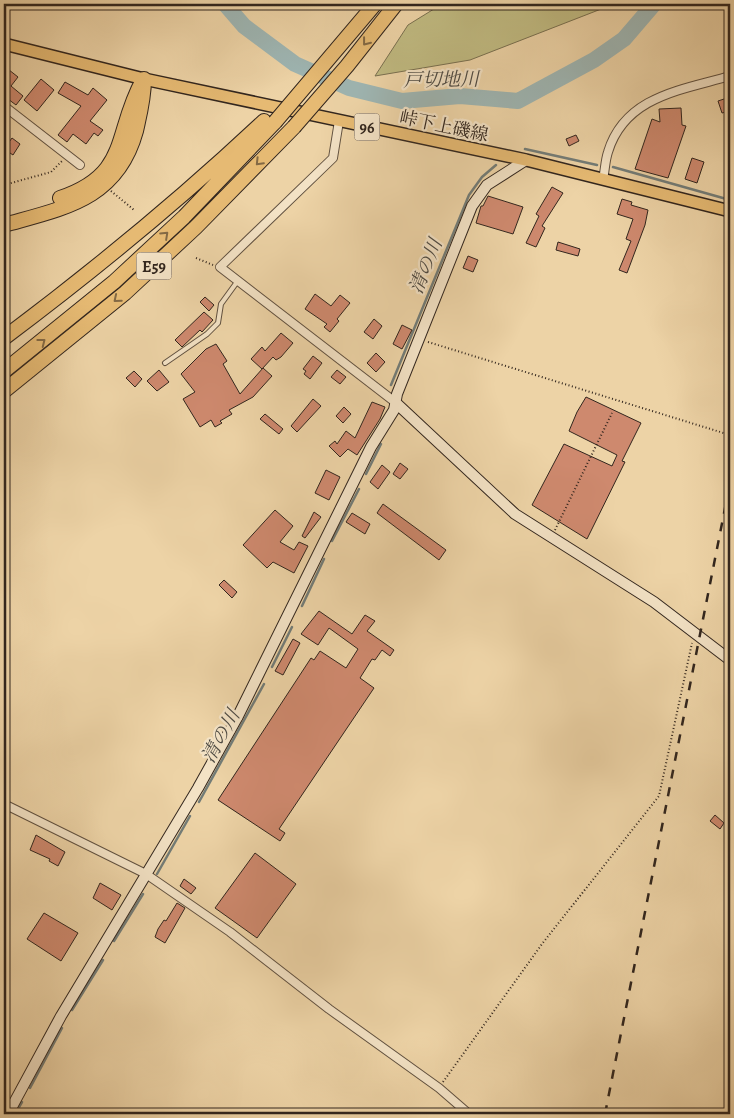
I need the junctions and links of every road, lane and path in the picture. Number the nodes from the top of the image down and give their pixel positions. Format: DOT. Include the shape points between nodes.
graph roads {
  1 [pos="375,4"];
  2 [pos="396,4"];
  3 [pos="4,44"];
  4 [pos="730,76"];
  5 [pos="144,79"];
  6 [pos="4,106"];
  7 [pos="270,121"];
  8 [pos="340,121"];
  9 [pos="63,152"];
  10 [pos="526,160"];
  11 [pos="80,165"];
  12 [pos="604,179"];
  13 [pos="4,185"];
  14 [pos="111,191"];
  15 [pos="134,210"];
  16 [pos="730,211"];
  17 [pos="4,215"];
  18 [pos="4,224"];
  19 [pos="196,258"];
  20 [pos="220,268"];
  21 [pos="237,282"];
  22 [pos="4,338"];
  23 [pos="418,339"];
  24 [pos="60,348"];
  25 [pos="165,363"];
  26 [pos="4,371"];
  27 [pos="4,391"];
  28 [pos="4,397"];
  29 [pos="395,402"];
  30 [pos="612,413"];
  31 [pos="730,435"];
  32 [pos="550,537"];
  33 [pos="695,632"];
  34 [pos="730,660"];
  35 [pos="4,804"];
  36 [pos="146,874"];
  37 [pos="439,1088"];
  38 [pos="8,1114"];
  39 [pos="470,1114"];
  1 -- 7 [label="highway, bridge"];
  2 -- 24 [label="highway, E59, one-way, bridge" via="294,127 196,227"];
  3 -- 5 [label="main road, 峠下上磯線 / 96"];
  4 -- 12 [label="street" via="650,100 635,112 621,127 608,152"];
  5 -- 8 [label="main road, 峠下上磯線 / 96"];
  5 -- 17 [label="highway" via="134,97 121,145 101,176 73,194"];
  5 -- 18 [label="highway" via="144,99 134,138 124,162 110,181 84,200"];
  6 -- 9 [label="street"];
  7 -- 22 [label="highway" via="140,233"];
  26 -- 7 [label="highway, E59, one-way" via="114,282 184,217"];
  8 -- 10 [label="main road, 峠下上磯線 / 96"];
  8 -- 20 [label="street" via="333,158"];
  9 -- 11 [label="street"];
  9 -- 13 [label="path" via="62,162 57,168"];
  10 -- 12 [label="main road, 峠下上磯線 / 96"];
  10 -- 23 [label="street" via="493,180 479,194"];
  12 -- 16 [label="main road, 峠下上磯線 / 96"];
  14 -- 15 [label="path"];
  19 -- 20 [label="path"];
  20 -- 21 [label="street"];
  21 -- 25 [label="lane" via="221,304 218,323"];
  21 -- 29 [label="street"];
  23 -- 29 [label="street"];
  23 -- 31 [label="path"];
  24 -- 27 [label="highway, E59"];
  24 -- 28 [label="highway"];
  29 -- 32 [label="street" via="498,501"];
  29 -- 36 [label="street" via="394,410 371,447 238,716"];
  30 -- 32 [label="path"];
  32 -- 33 [label="street" via="654,602"];
  33 -- 34 [label="street"];
  33 -- 37 [label="path" via="659,796 542,944"];
  35 -- 36 [label="street"];
  36 -- 37 [label="street" via="230,932"];
  36 -- 38 [label="street" via="61,1016"];
  37 -- 39 [label="street"];
}
